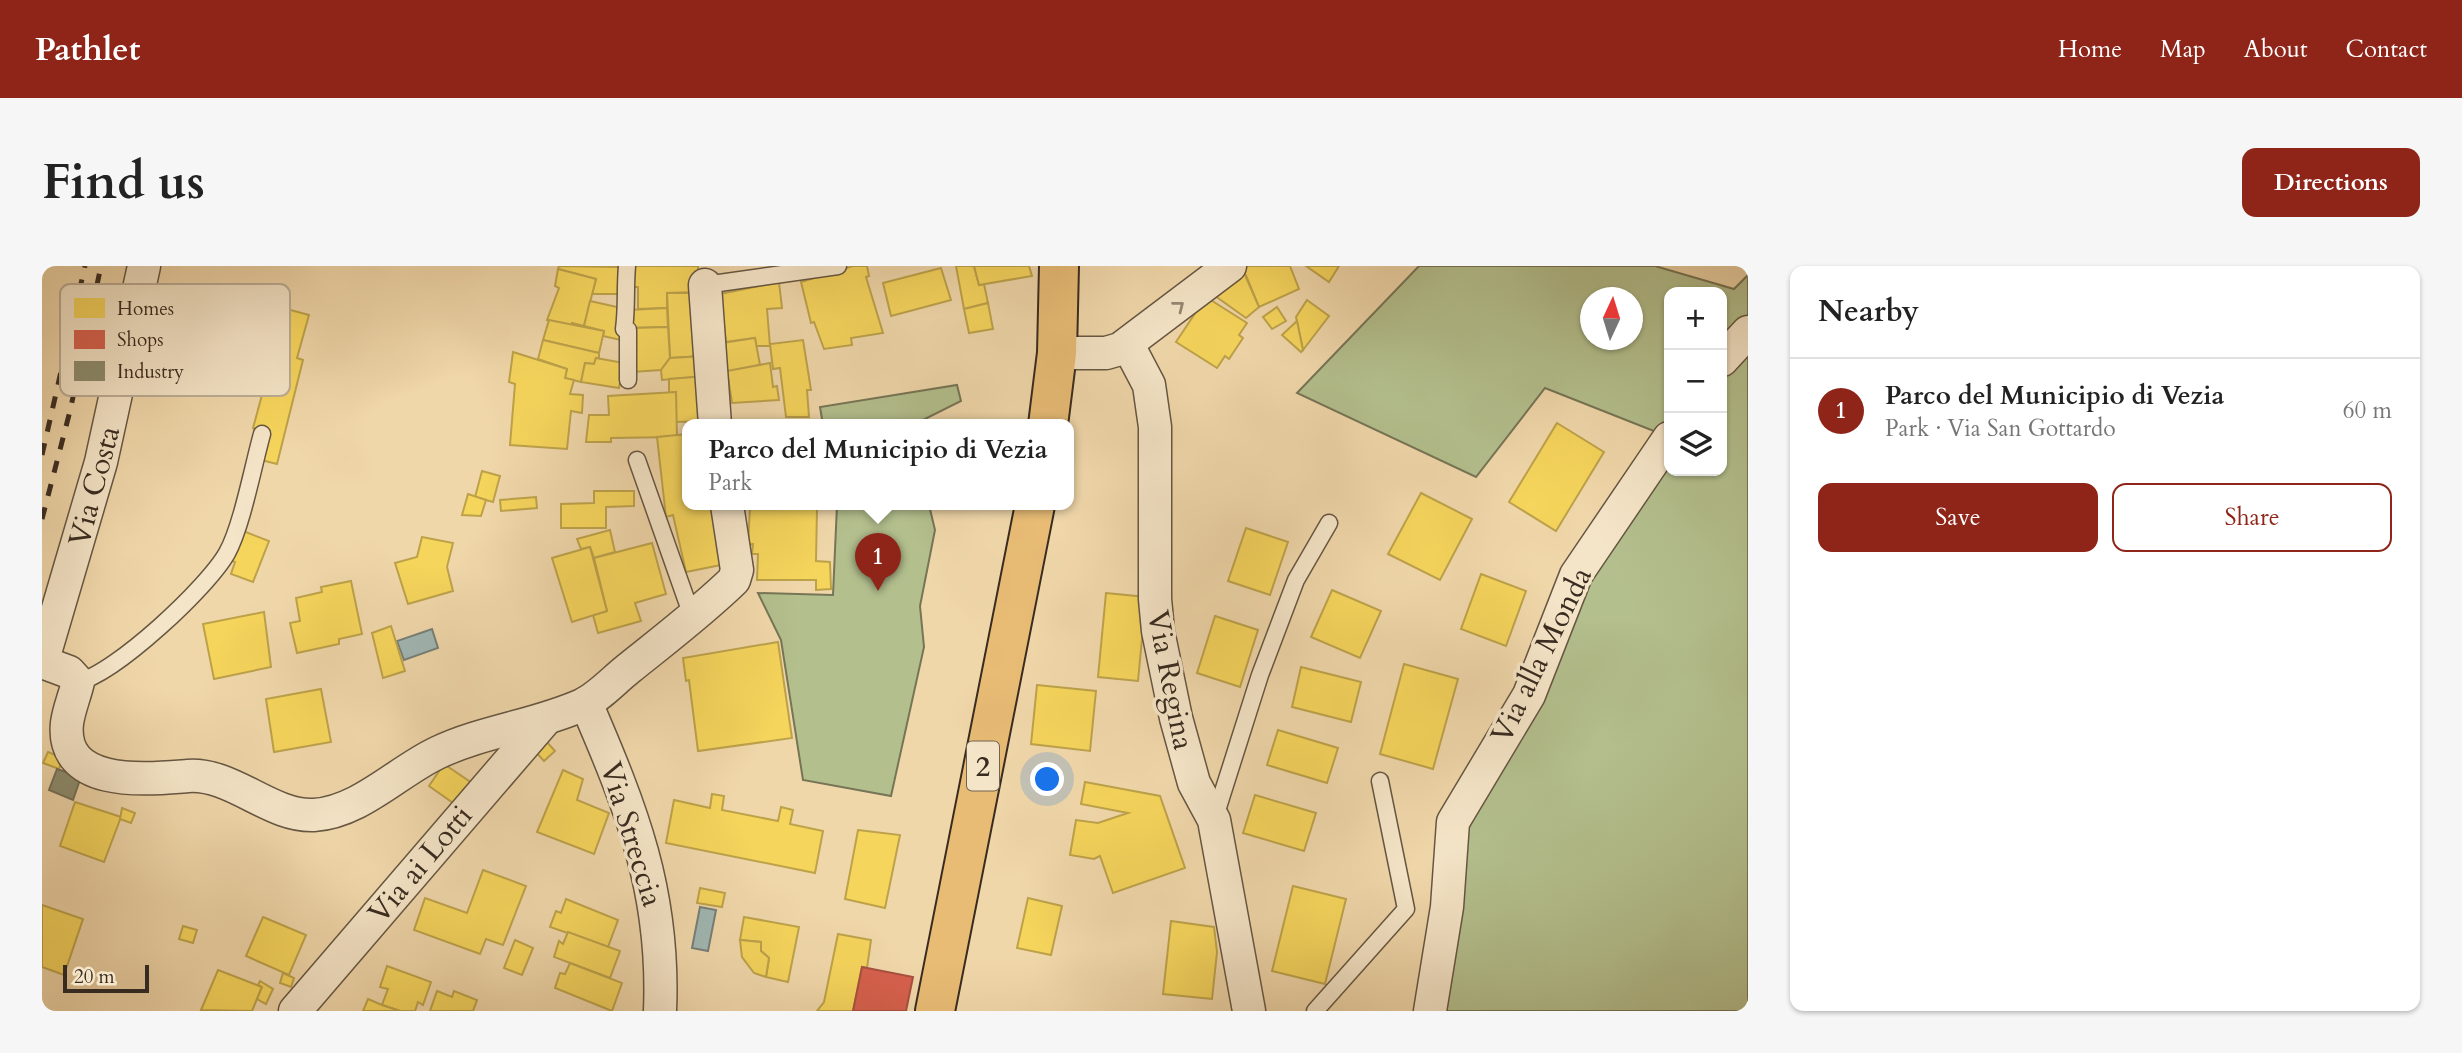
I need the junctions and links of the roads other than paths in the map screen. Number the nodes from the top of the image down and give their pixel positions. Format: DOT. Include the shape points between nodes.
graph roads {
  1 [pos="144,266"];
  2 [pos="627,266"];
  3 [pos="838,266"];
  4 [pos="1059,266"];
  5 [pos="1230,266"];
  6 [pos="716,278"];
  7 [pos="140,284"];
  8 [pos="1748,332"];
  9 [pos="1128,345"];
  10 [pos="1057,353"];
  11 [pos="1727,355"];
  12 [pos="628,380"];
  13 [pos="115,396"];
  14 [pos="716,419"];
  15 [pos="1049,419"];
  16 [pos="262,434"];
  17 [pos="1664,445"];
  18 [pos="637,460"];
  19 [pos="728,510"];
  20 [pos="1034,510"];
  21 [pos="1329,523"];
  22 [pos="692,616"];
  23 [pos="42,662"];
  24 [pos="78,682"];
  25 [pos="586,703"];
  26 [pos="546,720"];
  27 [pos="1380,781"];
  28 [pos="1214,820"];
  29 [pos="295,1011"];
  30 [pos="660,1011"];
  31 [pos="935,1011"];
  32 [pos="1249,1011"];
  33 [pos="1315,1011"];
  34 [pos="1430,1011"];
  1 -- 7 [label="street, Via Costa"];
  2 -- 12 [label="lane" via="624,329 628,330"];
  3 -- 6 [label="lane"];
  4 -- 10 [label="main road"];
  9 -- 5 [label="street, one-way"];
  6 -- 14 [label="street"];
  8 -- 11 [label="street"];
  9 -- 10 [label="street" via="1106,353"];
  9 -- 28 [label="street, Via Regina" via="1149,385 1155,427 1158,631 1194,783"];
  10 -- 15 [label="main road"];
  13 -- 23 [label="street, Via Costa" via="101,462"];
  16 -- 24 [label="lane" via="232,541 216,568 174,612 103,672"];
  17 -- 34 [label="street, Via alla Monda" via="1576,575 1529,695 1453,822 1447,907"];
  18 -- 22 [label="lane"];
  19 -- 22 [label="street" via="736,575"];
  20 -- 31 [label="main road, 2"];
  21 -- 28 [label="lane" via="1296,580"];
  22 -- 25 [label="street"];
  23 -- 24 [label="street" via="69,672"];
  24 -- 26 [label="street" via="67,722 68,737 76,755 91,768 127,780 204,777 293,812 315,815 344,807 456,745"];
  25 -- 26 [label="street"];
  25 -- 30 [label="street, Via Streccia" via="620,782 650,875 661,943"];
  26 -- 29 [label="street, Via ai Lotti"];
  27 -- 33 [label="lane" via="1406,909"];
  28 -- 32 [label="street, Via Regina"];
}
